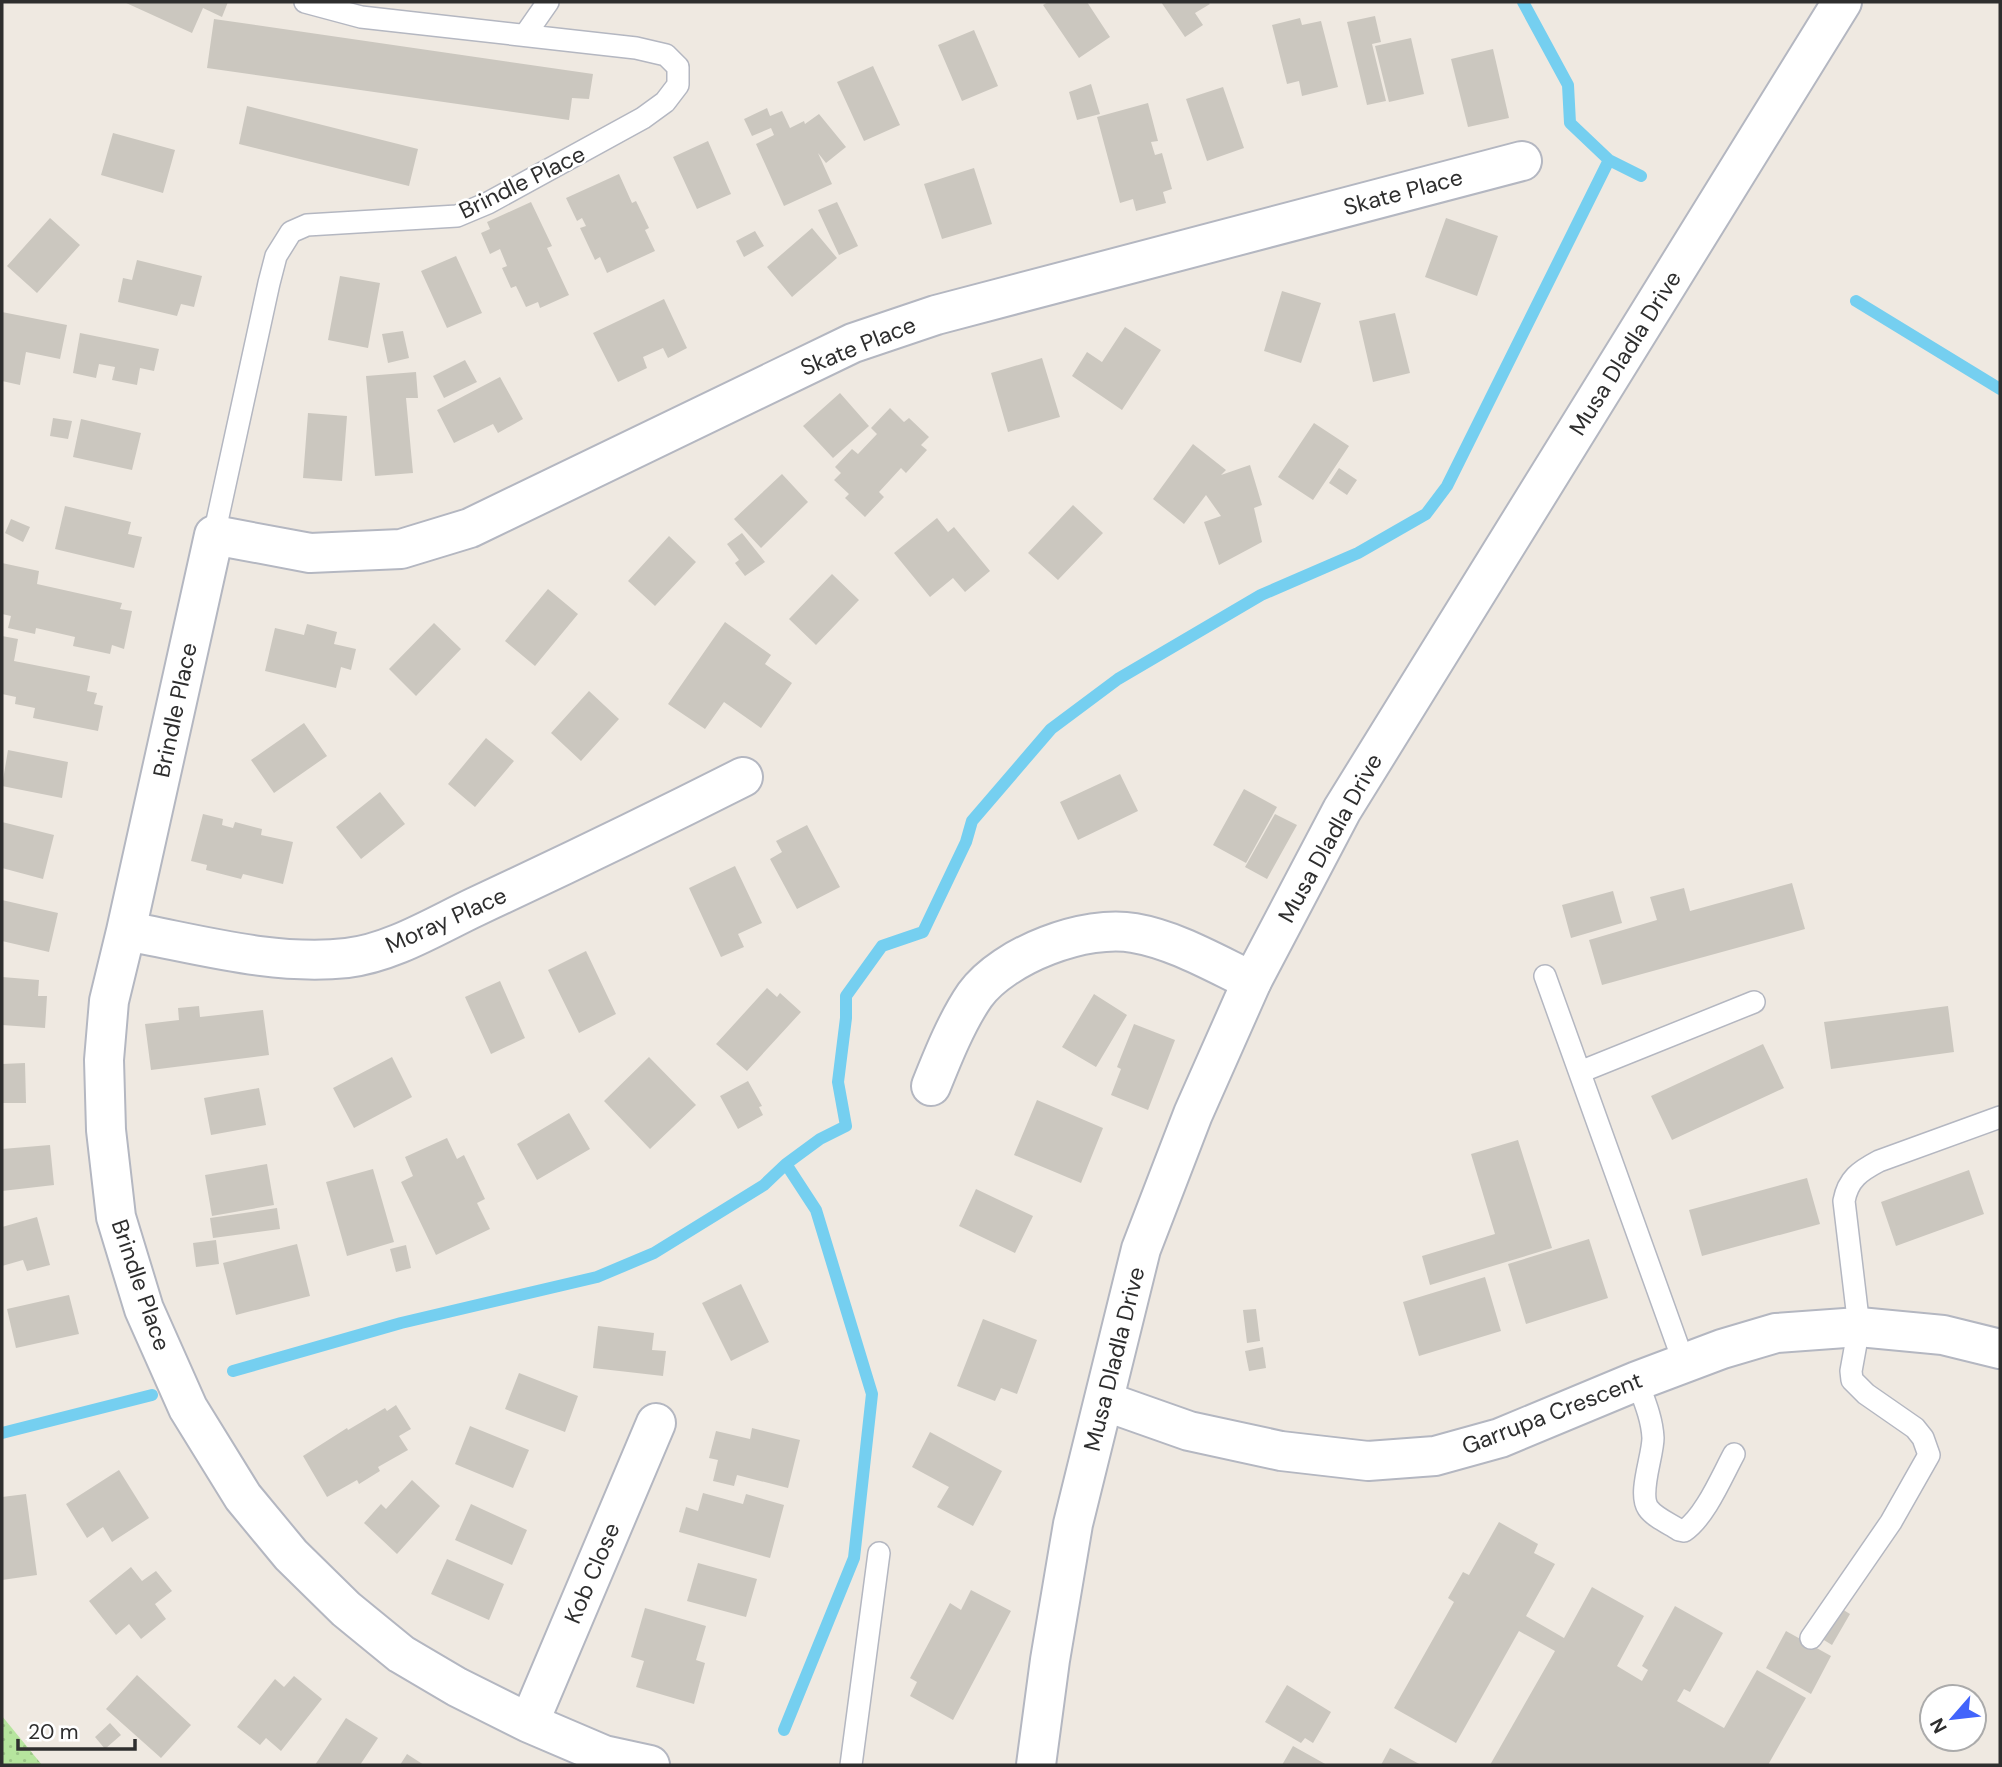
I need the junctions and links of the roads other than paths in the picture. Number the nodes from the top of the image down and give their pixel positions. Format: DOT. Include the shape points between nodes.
graph roads {
  1 [pos="305,2"];
  2 [pos="548,2"];
  3 [pos="1843,2"];
  4 [pos="525,36"];
  5 [pos="1522,161"];
  6 [pos="214,535"];
  7 [pos="743,777"];
  8 [pos="126,931"];
  9 [pos="1545,976"];
  10 [pos="1252,981"];
  11 [pos="1754,1002"];
  12 [pos="1580,1072"];
  13 [pos="931,1086"];
  14 [pos="2000,1117"];
  15 [pos="1859,1327"];
  16 [pos="2000,1349"];
  17 [pos="1684,1363"];
  18 [pos="1637,1381"];
  19 [pos="1104,1401"];
  20 [pos="656,1423"];
  21 [pos="1734,1454"];
  22 [pos="878,1553"];
  23 [pos="1811,1638"];
  24 [pos="529,1723"];
  25 [pos="650,1765"];
  26 [pos="851,1765"];
  27 [pos="1036,1765"];
  1 -- 4 [label="lane, Brindle Place" via="361,17"];
  2 -- 4 [label="lane"];
  3 -- 10 [label="street, Musa Dladla Drive" via="1342,810"];
  4 -- 6 [label="lane, Brindle Place" via="666,55 678,67 678,85 643,118 457,216 307,225 291,232 276,256 269,283"];
  5 -- 6 [label="street, Skate Place" via="936,315 853,344 470,527 401,549 310,553"];
  6 -- 8 [label="street, Brindle Place"];
  7 -- 8 [label="street, Moray Place" via="401,942 350,958 275,958"];
  8 -- 24 [label="street, Brindle Place" via="108,1001 104,1060 116,1217 144,1309 188,1408 243,1497 291,1555 346,1609 401,1654"];
  9 -- 12 [label="lane"];
  10 -- 13 [label="street" via="1167,942 1131,932 1062,940 997,973 976,994"];
  10 -- 19 [label="street, Musa Dladla Drive" via="1193,1114 1141,1249"];
  11 -- 12 [label="lane"];
  12 -- 17 [label="lane"];
  14 -- 15 [label="lane" via="1879,1161 1861,1170 1847,1186 1844,1201"];
  15 -- 16 [label="street, Garrupa Crescent" via="1943,1335"];
  15 -- 17 [label="street, Garrupa Crescent" via="1776,1333"];
  15 -- 23 [label="lane" via="1852,1380 1915,1428 1929,1455 1891,1522"];
  17 -- 18 [label="street, Garrupa Crescent"];
  18 -- 19 [label="street, Garrupa Crescent" via="1500,1438 1435,1456 1368,1461 1281,1451 1189,1431"];
  18 -- 21 [label="lane" via="1652,1424 1646,1485 1649,1510 1679,1530 1689,1528"];
  19 -- 27 [label="street, Musa Dladla Drive" via="1073,1524"];
  20 -- 24 [label="street, Kob Close"];
  22 -- 26 [label="lane"];
  24 -- 25 [label="street, Brindle Place" via="604,1755"];
}
